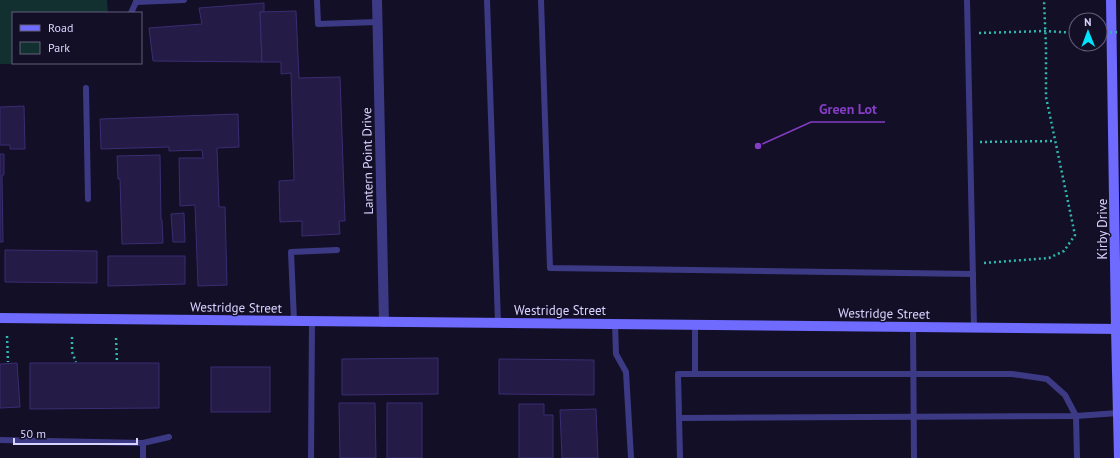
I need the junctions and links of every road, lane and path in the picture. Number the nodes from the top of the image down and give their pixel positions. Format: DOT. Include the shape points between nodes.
graph roads {
  1 [pos="179,0"];
  2 [pos="184,0"];
  3 [pos="317,0"];
  4 [pos="377,0"];
  5 [pos="487,0"];
  6 [pos="541,0"];
  7 [pos="967,0"];
  8 [pos="1044,0"];
  9 [pos="1111,0"];
  10 [pos="136,1"];
  11 [pos="131,12"];
  12 [pos="377,22"];
  13 [pos="1045,31"];
  14 [pos="1108,32"];
  15 [pos="1120,32"];
  16 [pos="968,34"];
  17 [pos="1068,34"];
  18 [pos="86,88"];
  19 [pos="1055,141"];
  20 [pos="970,142"];
  21 [pos="88,200"];
  22 [pos="337,250"];
  23 [pos="973,263"];
  24 [pos="973,274"];
  25 [pos="0,318"];
  26 [pos="294,321"];
  27 [pos="312,321"];
  28 [pos="384,322"];
  29 [pos="498,323"];
  30 [pos="615,323"];
  31 [pos="695,324"];
  32 [pos="913,327"];
  33 [pos="974,327"];
  34 [pos="1118,329"];
  35 [pos="7,336"];
  36 [pos="72,337"];
  37 [pos="116,338"];
  38 [pos="8,362"];
  39 [pos="76,362"];
  40 [pos="117,362"];
  41 [pos="695,374"];
  42 [pos="913,374"];
  43 [pos="1118,413"];
  44 [pos="1076,416"];
  45 [pos="914,417"];
  46 [pos="679,418"];
  47 [pos="169,437"];
  48 [pos="0,440"];
  49 [pos="143,443"];
  50 [pos="143,458"];
  51 [pos="311,458"];
  52 [pos="631,458"];
  53 [pos="680,458"];
  54 [pos="914,458"];
  55 [pos="1077,458"];
  56 [pos="1119,458"];
  1 -- 2 [label="lane"];
  1 -- 10 [label="lane"];
  3 -- 12 [label="lane" via="318,24"];
  4 -- 12 [label="street, Lantern Point Drive"];
  5 -- 29 [label="lane"];
  6 -- 24 [label="lane" via="550,268"];
  7 -- 16 [label="lane"];
  8 -- 13 [label="path"];
  9 -- 34 [label="street, Kirby Drive"];
  10 -- 11 [label="lane"];
  12 -- 28 [label="street, Lantern Point Drive"];
  13 -- 16 [label="path"];
  13 -- 17 [label="path"];
  13 -- 19 [label="path" via="1046,97"];
  14 -- 15 [label="path, bridge"];
  16 -- 20 [label="lane"];
  18 -- 21 [label="lane"];
  19 -- 20 [label="path"];
  19 -- 23 [label="path" via="1075,235 1064,251 1049,258"];
  20 -- 23 [label="lane"];
  22 -- 26 [label="lane" via="291,252"];
  23 -- 24 [label="lane"];
  24 -- 33 [label="lane"];
  25 -- 26 [label="street, Westridge Street"];
  26 -- 27 [label="street, Westridge Street"];
  27 -- 28 [label="street, Westridge Street"];
  27 -- 51 [label="lane"];
  28 -- 29 [label="street, Westridge Street"];
  29 -- 30 [label="street, Westridge Street"];
  30 -- 31 [label="street, Westridge Street"];
  30 -- 52 [label="lane" via="616,354 626,372"];
  31 -- 32 [label="street, Westridge Street"];
  31 -- 41 [label="lane"];
  32 -- 33 [label="street, Westridge Street"];
  32 -- 42 [label="lane"];
  33 -- 34 [label="street, Westridge Street"];
  34 -- 43 [label="street, Kirby Drive"];
  35 -- 38 [label="path"];
  36 -- 39 [label="path" via="72,352"];
  37 -- 40 [label="path"];
  41 -- 42 [label="lane"];
  41 -- 46 [label="lane" via="678,374"];
  42 -- 44 [label="lane" via="1012,374 1047,379 1065,395"];
  42 -- 45 [label="lane"];
  43 -- 44 [label="lane"];
  43 -- 56 [label="street, Kirby Drive"];
  44 -- 45 [label="lane"];
  44 -- 55 [label="lane"];
  45 -- 46 [label="lane"];
  45 -- 54 [label="lane"];
  46 -- 53 [label="lane"];
  47 -- 49 [label="lane"];
  48 -- 49 [label="lane"];
  49 -- 50 [label="lane"];
}
